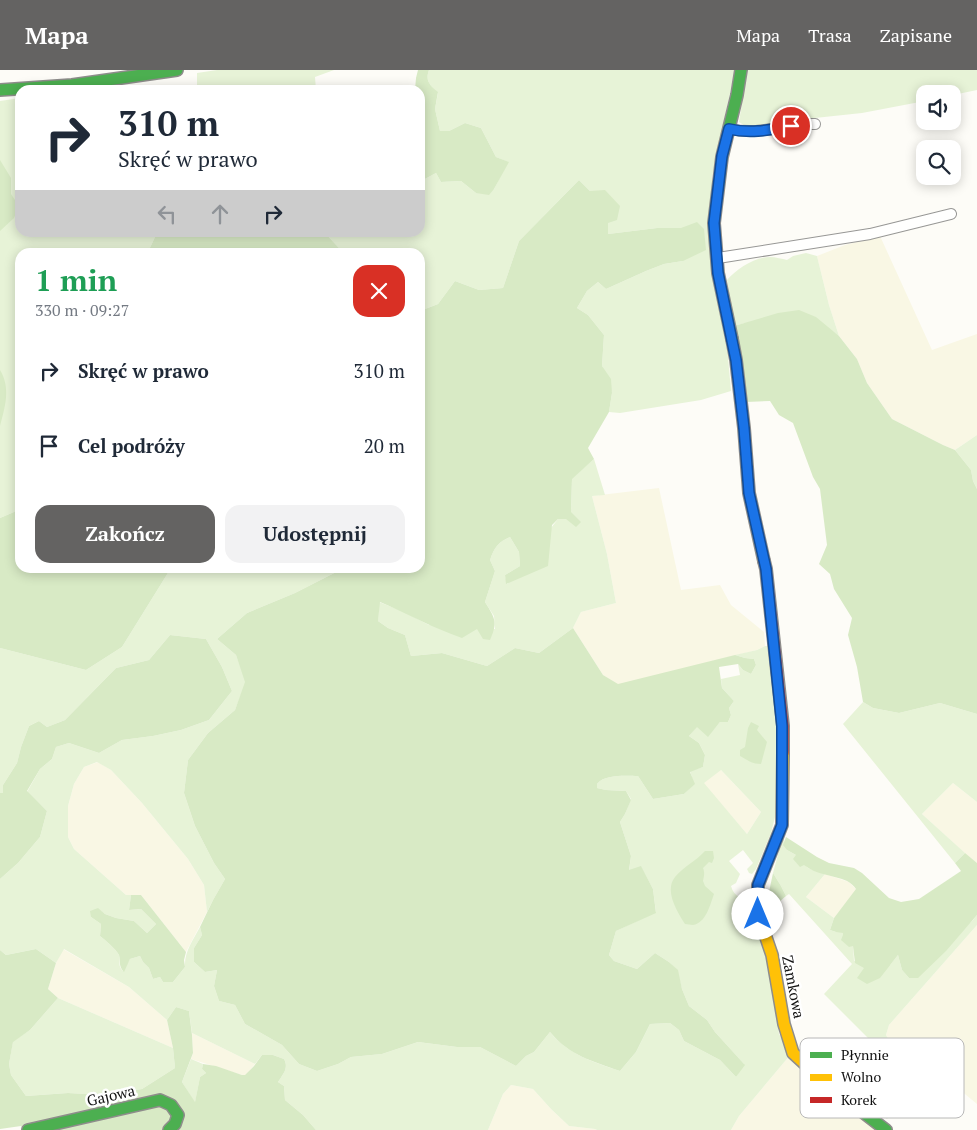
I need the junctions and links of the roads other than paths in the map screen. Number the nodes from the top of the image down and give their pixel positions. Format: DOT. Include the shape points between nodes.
graph roads {
  1 [pos="178,70"];
  2 [pos="741,70"];
  3 [pos="72,85"];
  4 [pos="15,89"];
  5 [pos="0,90"];
  6 [pos="815,124"];
  7 [pos="729,129"];
  8 [pos="951,214"];
  9 [pos="717,258"];
  10 [pos="800,1059"];
  11 [pos="870,1118"];
  12 [pos="28,1130"];
  13 [pos="169,1130"];
  14 [pos="886,1130"];
  1 -- 3 [label="street"];
  2 -- 7 [label="street, Zamkowa"];
  4 -- 5 [label="street"];
  6 -- 7 [label="lane" via="759,132"];
  7 -- 9 [label="street, Zamkowa" via="722,156 714,223"];
  8 -- 9 [label="lane" via="870,234"];
  9 -- 10 [label="street, Zamkowa" via="736,360 749,493 766,569 782,726 782,825 758,885 758,914 772,955 784,1024 793,1053"];
  11 -- 14 [label="street, Zamkowa"];
  12 -- 13 [label="street, Gajowa" via="160,1100 171,1105 178,1115"];
}
